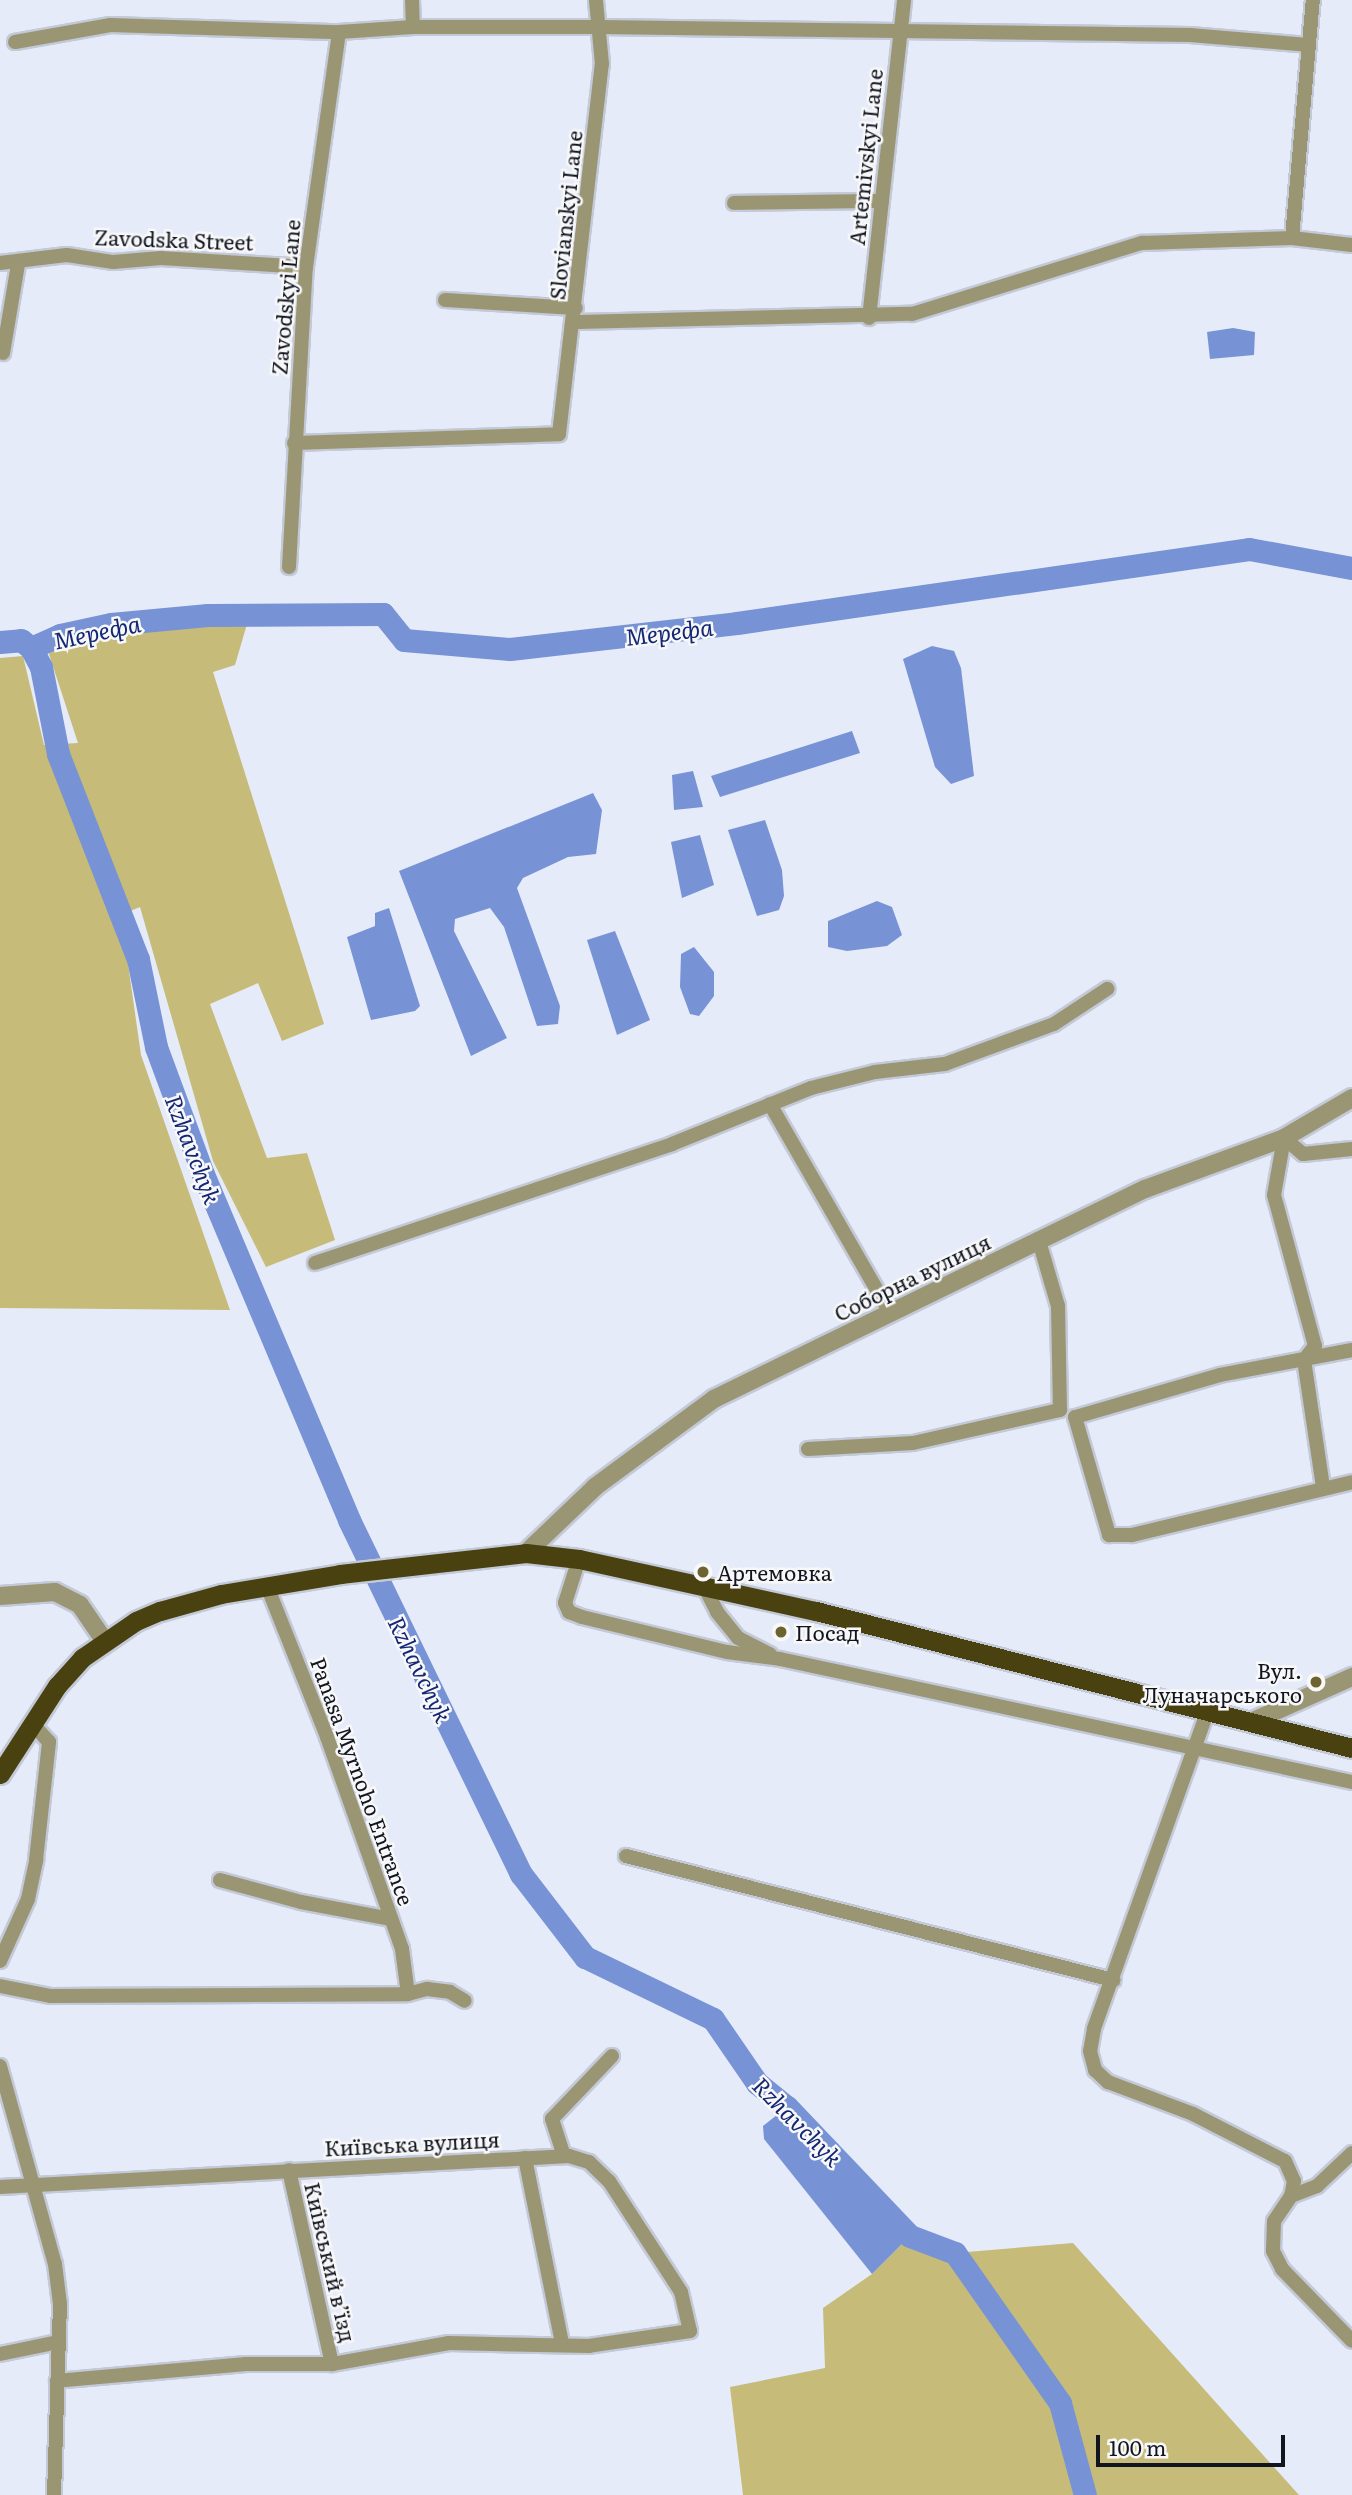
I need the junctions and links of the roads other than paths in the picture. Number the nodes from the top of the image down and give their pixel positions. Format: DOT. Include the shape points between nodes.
graph roads {
  1 [pos="412,0"];
  2 [pos="596,0"];
  3 [pos="904,0"];
  4 [pos="1313,0"];
  5 [pos="413,27"];
  6 [pos="599,27"];
  7 [pos="339,32"];
  8 [pos="899,34"];
  9 [pos="15,42"];
  10 [pos="1308,45"];
  11 [pos="882,201"];
  12 [pos="734,203"];
  13 [pos="1292,238"];
  14 [pos="1352,244"];
  15 [pos="0,263"];
  16 [pos="18,264"];
  17 [pos="306,267"];
  18 [pos="445,300"];
  19 [pos="576,315"];
  20 [pos="869,318"];
  21 [pos="3,353"];
  22 [pos="294,443"];
  23 [pos="289,567"];
  24 [pos="1107,989"];
  25 [pos="1352,1098"];
  26 [pos="771,1104"];
  27 [pos="1284,1138"];
  28 [pos="1352,1149"];
  29 [pos="1038,1241"];
  30 [pos="315,1263"];
  31 [pos="890,1313"];
  32 [pos="1352,1350"];
  33 [pos="1304,1360"];
  34 [pos="1060,1410"];
  35 [pos="1075,1417"];
  36 [pos="808,1448"];
  37 [pos="1352,1482"];
  38 [pos="1323,1487"];
  39 [pos="526,1553"];
  40 [pos="579,1559"];
  41 [pos="267,1586"];
  42 [pos="704,1586"];
  43 [pos="0,1596"];
  44 [pos="104,1640"];
  45 [pos="780,1659"];
  46 [pos="1352,1677"];
  47 [pos="1208,1710"];
  48 [pos="1251,1722"];
  49 [pos="32,1723"];
  50 [pos="1193,1746"];
  51 [pos="1352,1748"];
  52 [pos="0,1774"];
  53 [pos="1352,1782"];
  54 [pos="626,1856"];
  55 [pos="220,1880"];
  56 [pos="391,1919"];
  57 [pos="0,1961"];
  58 [pos="1113,1980"];
  59 [pos="0,1986"];
  60 [pos="408,1994"];
  61 [pos="465,2001"];
  62 [pos="612,2056"];
  63 [pos="0,2066"];
  64 [pos="1352,2153"];
  65 [pos="564,2156"];
  66 [pos="525,2158"];
  67 [pos="289,2170"];
  68 [pos="1293,2174"];
  69 [pos="36,2182"];
  70 [pos="1317,2186"];
  71 [pos="0,2187"];
  72 [pos="1291,2196"];
  73 [pos="1352,2341"];
  74 [pos="58,2342"];
  75 [pos="562,2343"];
  76 [pos="0,2354"];
  77 [pos="332,2364"];
  78 [pos="57,2381"];
  79 [pos="54,2495"];
  1 -- 5 [label="street"];
  2 -- 6 [label="street, Slovianskyi Lane"];
  3 -- 8 [label="street, Artemivskyi Lane"];
  4 -- 10 [label="street"];
  5 -- 6 [label="street"];
  5 -- 7 [label="street"];
  6 -- 8 [label="street"];
  6 -- 19 [label="street, Slovianskyi Lane" via="602,64"];
  7 -- 9 [label="street" via="110,25"];
  7 -- 17 [label="street, Zavodskyi Lane"];
  8 -- 10 [label="street" via="1190,35"];
  8 -- 11 [label="street, Artemivskyi Lane"];
  10 -- 13 [label="street"];
  11 -- 12 [label="street"];
  11 -- 20 [label="street, Artemivskyi Lane"];
  13 -- 14 [label="street"];
  13 -- 20 [label="street" via="1142,243 912,314"];
  15 -- 16 [label="street, Zavodska Street"];
  16 -- 17 [label="street, Zavodska Street" via="67,255 113,262 161,258"];
  16 -- 21 [label="street"];
  17 -- 22 [label="street, Zavodskyi Lane"];
  18 -- 19 [label="street"];
  19 -- 20 [label="street"];
  19 -- 22 [label="street, Slovianskyi Lane" via="559,434"];
  22 -- 23 [label="street, Zavodskyi Lane"];
  24 -- 26 [label="street" via="1054,1024 944,1064 875,1072 811,1088"];
  25 -- 27 [label="street, Соборна вулиця"];
  26 -- 30 [label="street" via="672,1144"];
  26 -- 31 [label="street"];
  27 -- 28 [label="street" via="1303,1154"];
  27 -- 29 [label="street, Соборна вулиця" via="1145,1189"];
  27 -- 33 [label="street" via="1275,1195 1315,1346"];
  29 -- 31 [label="street, Соборна вулиця"];
  29 -- 34 [label="street" via="1058,1306"];
  31 -- 39 [label="street, Соборна вулиця" via="714,1399 595,1487"];
  32 -- 33 [label="street"];
  33 -- 35 [label="street" via="1220,1375"];
  33 -- 38 [label="street"];
  34 -- 35 [label="street"];
  34 -- 36 [label="street" via="913,1443"];
  35 -- 38 [label="street" via="1109,1535 1132,1535"];
  37 -- 38 [label="street"];
  39 -- 40 [label="highway"];
  39 -- 41 [label="highway" via="411,1564"];
  40 -- 42 [label="highway"];
  40 -- 45 [label="street" via="565,1603 569,1612 727,1652"];
  41 -- 44 [label="highway" via="160,1611"];
  41 -- 56 [label="street, Panasa Myrnoho Entrance"];
  42 -- 45 [label="street" via="738,1638"];
  42 -- 47 [label="highway"];
  43 -- 44 [label="street" via="55,1592 80,1605"];
  44 -- 49 [label="highway" via="57,1686"];
  45 -- 50 [label="street"];
  46 -- 48 [label="street"];
  47 -- 48 [label="highway"];
  47 -- 50 [label="street"];
  48 -- 51 [label="highway"];
  49 -- 52 [label="highway"];
  49 -- 57 [label="street" via="49,1742 36,1860 28,1899"];
  50 -- 53 [label="street"];
  50 -- 58 [label="street"];
  54 -- 58 [label="street"];
  55 -- 56 [label="street"];
  56 -- 60 [label="street, Panasa Myrnoho Entrance" via="402,1949"];
  58 -- 68 [label="street" via="1094,2028 1090,2051 1096,2070 1108,2082 1193,2114 1279,2157"];
  59 -- 60 [label="street" via="51,1996"];
  60 -- 61 [label="street" via="427,1989 450,1992"];
  62 -- 65 [label="street" via="552,2119"];
  63 -- 69 [label="street"];
  64 -- 70 [label="street"];
  65 -- 66 [label="street, Київська вулиця"];
  65 -- 75 [label="street, Київська вулиця" via="589,2162 609,2181 681,2292 690,2331 589,2346"];
  66 -- 67 [label="street, Київська вулиця"];
  66 -- 75 [label="street"];
  67 -- 69 [label="street, Київська вулиця"];
  67 -- 77 [label="street, Київський в’їзд"];
  68 -- 70 [label="street"];
  68 -- 72 [label="street"];
  69 -- 71 [label="street, Київська вулиця"];
  69 -- 74 [label="street" via="55,2264"];
  70 -- 72 [label="street"];
  72 -- 73 [label="street" via="1278,2211 1272,2231 1277,2260"];
  74 -- 76 [label="street"];
  74 -- 78 [label="street"];
  75 -- 77 [label="street" via="449,2343"];
  77 -- 78 [label="street" via="246,2364"];
  78 -- 79 [label="street"];
}
